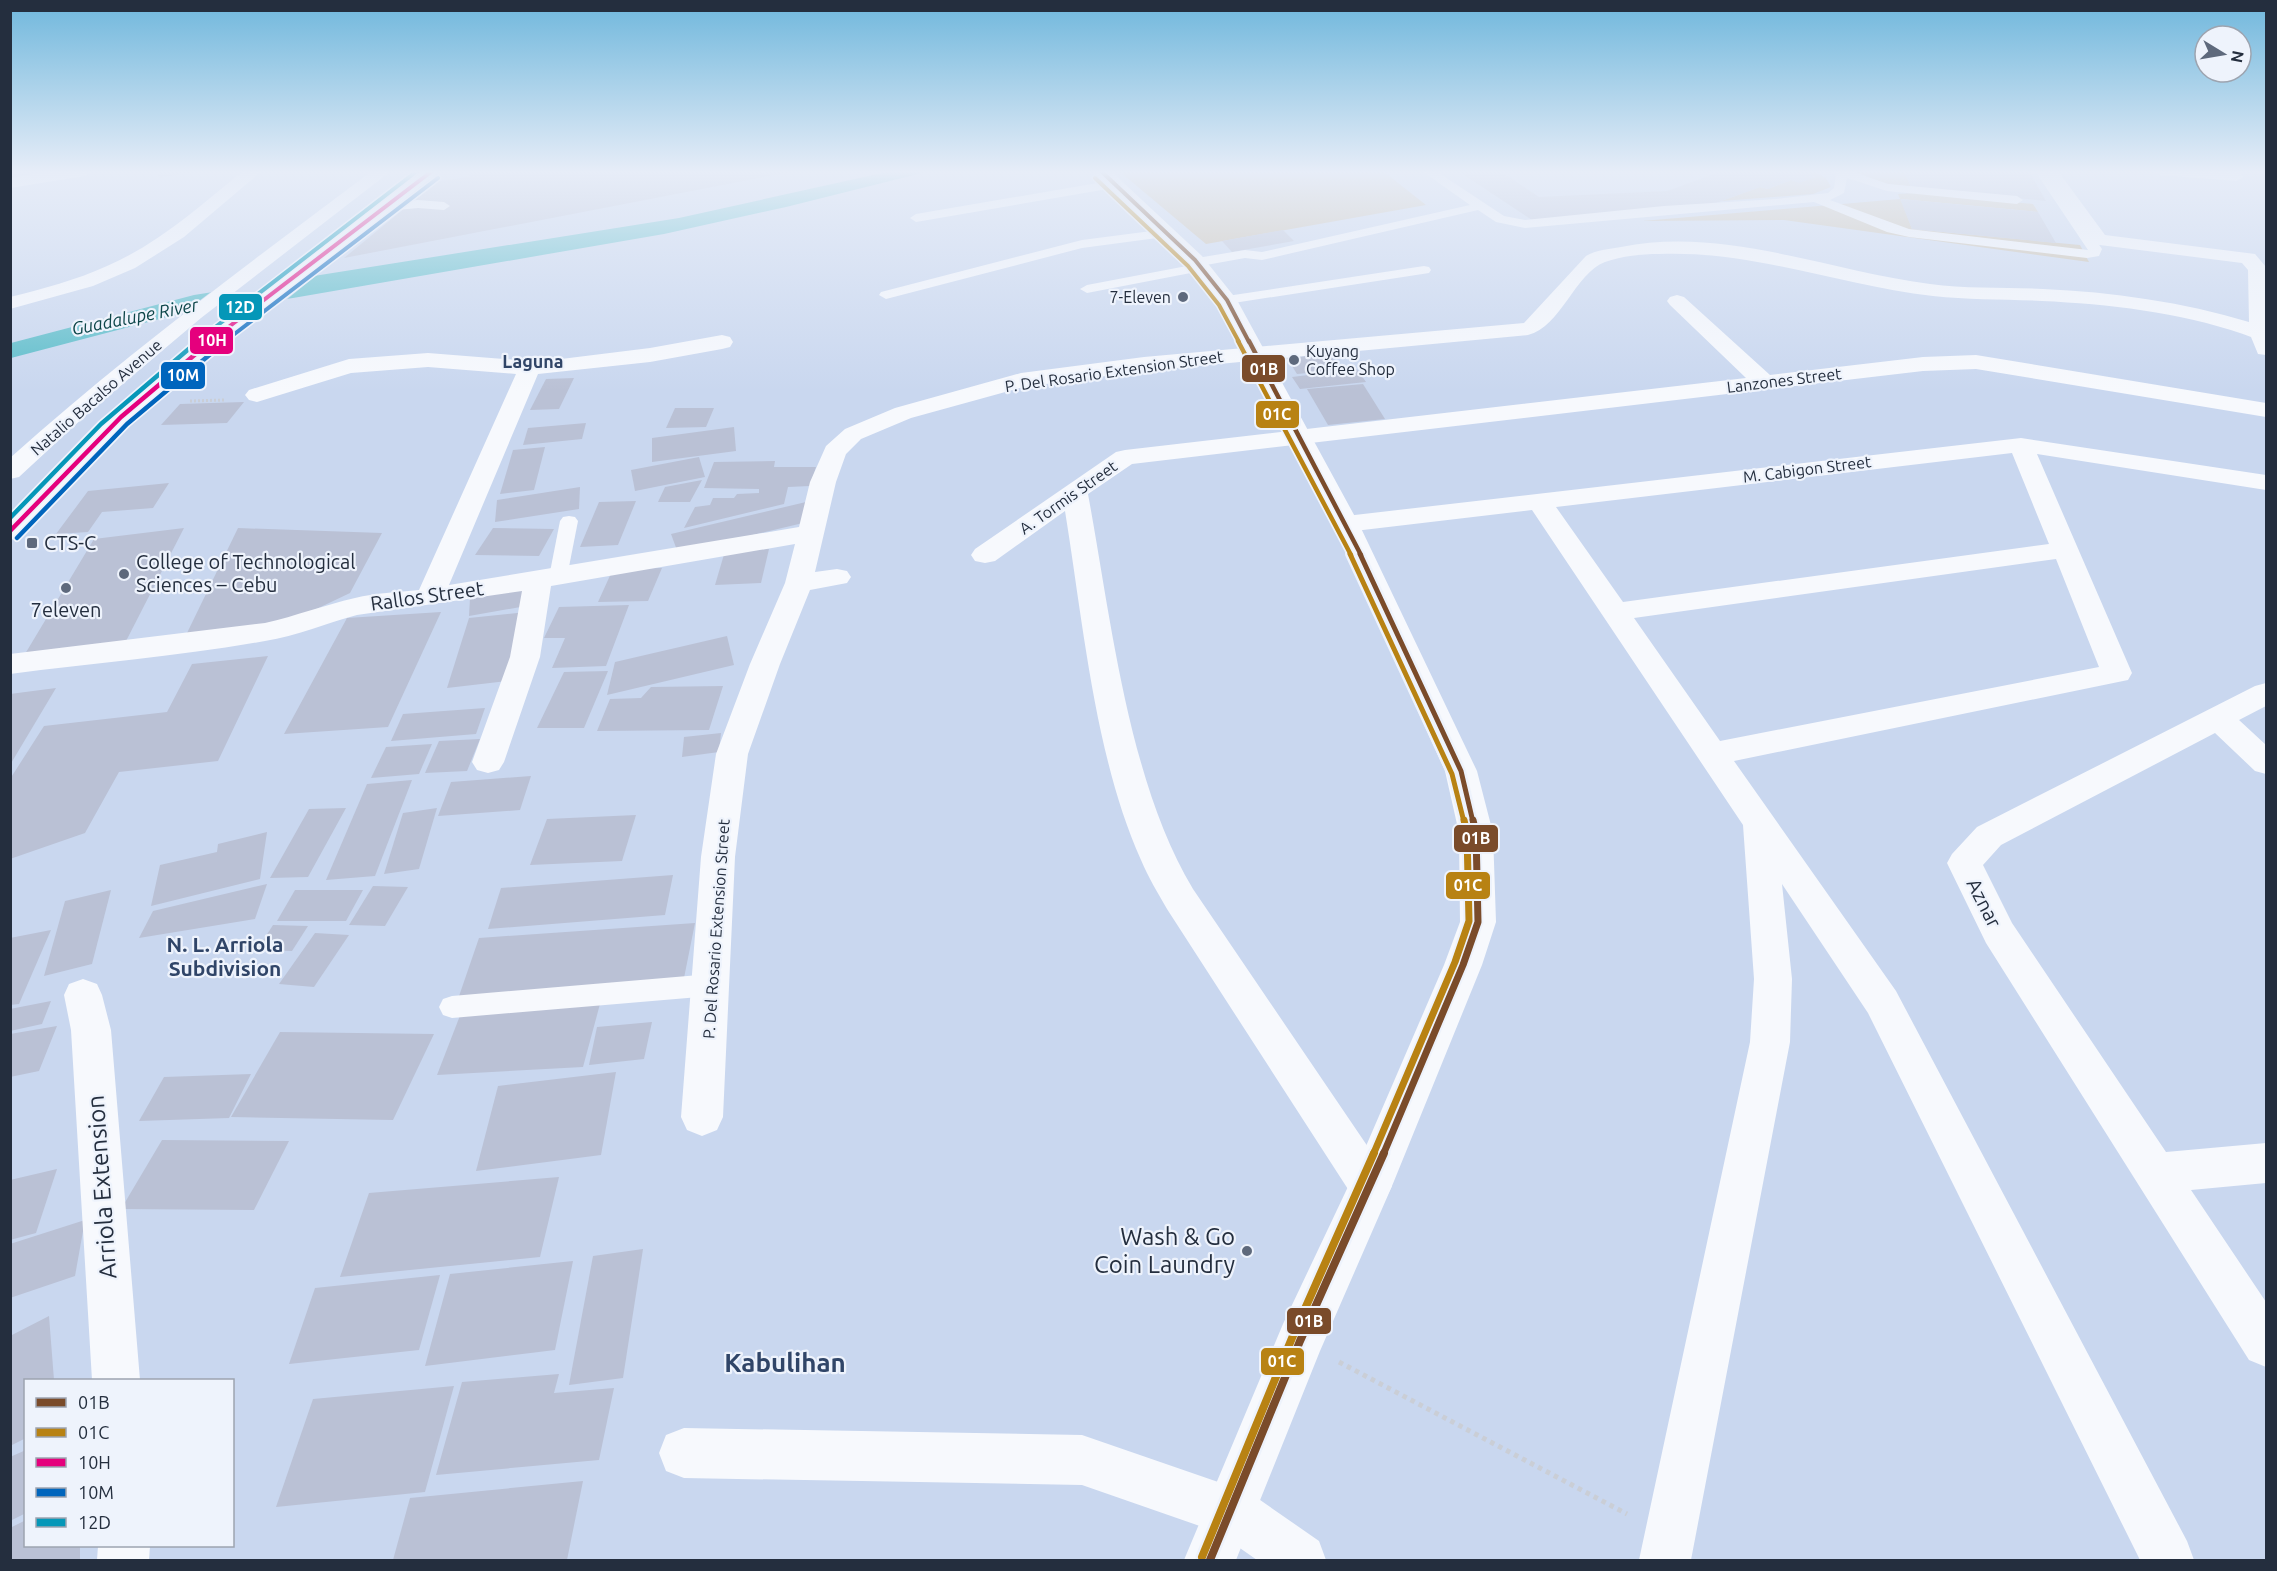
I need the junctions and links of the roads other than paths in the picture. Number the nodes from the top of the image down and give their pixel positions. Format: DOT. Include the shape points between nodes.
graph roads {
  1 [pos="162,244"];
  2 [pos="286,244"];
  3 [pos="338,244"];
  4 [pos="1081,244"];
  5 [pos="1179,244"];
  6 [pos="1312,244"];
  7 [pos="2005,244"];
  8 [pos="2092,244"];
  9 [pos="2135,244"];
  10 [pos="257,266"];
  11 [pos="1201,267"];
  12 [pos="1424,270"];
  13 [pos="303,272"];
  14 [pos="1088,289"];
  15 [pos="886,295"];
  16 [pos="1227,300"];
  17 [pos="1677,302"];
  18 [pos="10,303"];
  19 [pos="2264,339"];
  20 [pos="722,342"];
  21 [pos="1254,353"];
  22 [pos="530,368"];
  23 [pos="1765,383"];
  24 [pos="257,395"];
  25 [pos="2266,410"];
  26 [pos="1299,437"];
  27 [pos="2021,445"];
  28 [pos="10,472"];
  29 [pos="2266,483"];
  30 [pos="1075,492"];
  31 [pos="1539,501"];
  32 [pos="569,521"];
  33 [pos="1346,524"];
  34 [pos="10,532"];
  35 [pos="810,533"];
  36 [pos="2065,550"];
  37 [pos="985,555"];
  38 [pos="837,577"];
  39 [pos="548,578"];
  40 [pos="799,583"];
  41 [pos="430,597"];
  42 [pos="1615,612"];
  43 [pos="10,664"];
  44 [pos="2266,693"];
  45 [pos="2219,719"];
  46 [pos="1712,754"];
  47 [pos="488,762"];
  48 [pos="2266,763"];
  49 [pos="1759,822"];
  50 [pos="711,985"];
  51 [pos="83,995"];
  52 [pos="452,1007"];
  53 [pos="702,1117"];
  54 [pos="2266,1163"];
  55 [pos="2157,1173"];
  56 [pos="1370,1186"];
  57 [pos="2266,1343"];
  58 [pos="116,1379"];
  59 [pos="684,1453"];
  60 [pos="1232,1511"];
  61 [pos="1667,1548"];
  62 [pos="1210,1560"];
  63 [pos="1300,1560"];
  64 [pos="2168,1560"];
  1 -- 18 [label="street" via="126,265"];
  2 -- 10 [label="street, Natalio Bacalso Avenue"];
  3 -- 13 [label="street, Natalio Bacalso Avenue"];
  4 -- 15 [label="lane"];
  5 -- 11 [label="street"];
  6 -- 11 [label="lane" via="1250,262"];
  7 -- 8 [label="lane" via="2088,254 2094,253"];
  9 -- 19 [label="street" via="2248,258 2258,269"];
  10 -- 13 [label="street"];
  10 -- 28 [label="street, Natalio Bacalso Avenue" via="78,410"];
  11 -- 14 [label="lane"];
  11 -- 16 [label="street"];
  12 -- 16 [label="lane"];
  13 -- 34 [label="street, Natalio Bacalso Avenue" via="137,403"];
  16 -- 21 [label="street"];
  17 -- 23 [label="street"];
  19 -- 21 [label="street, P. Del Rosario Extension Street" via="2170,309 2060,296 1928,290 1760,257 1677,248 1622,251 1591,260 1535,326 1528,329"];
  20 -- 22 [label="street" via="650,355"];
  21 -- 26 [label="street"];
  21 -- 35 [label="street, P. Del Rosario Extension Street" via="1021,380 875,423 853,434 835,451"];
  22 -- 24 [label="street" via="450,360 349,366"];
  22 -- 41 [label="street"];
  23 -- 25 [label="street, Lanzones Street" via="1923,364 1976,363"];
  23 -- 26 [label="street, Lanzones Street"];
  26 -- 30 [label="street, A. Tormis Street" via="1125,458"];
  26 -- 33 [label="street"];
  27 -- 29 [label="street, M. Cabigon Street"];
  27 -- 31 [label="street, M. Cabigon Street"];
  27 -- 36 [label="street"];
  30 -- 37 [label="street, A. Tormis Street"];
  30 -- 56 [label="street" via="1118,732 1157,857 1180,899"];
  31 -- 33 [label="street, M. Cabigon Street"];
  31 -- 42 [label="street"];
  32 -- 39 [label="lane"];
  33 -- 56 [label="street" via="1461,771 1476,833 1478,922"];
  35 -- 39 [label="street, Rallos Street"];
  35 -- 40 [label="street, P. Del Rosario Extension Street"];
  36 -- 42 [label="street"];
  36 -- 46 [label="street" via="2117,673"];
  38 -- 40 [label="street"];
  39 -- 41 [label="street, Rallos Street"];
  39 -- 47 [label="street"];
  40 -- 50 [label="street, P. Del Rosario Extension Street" via="732,754 718,857"];
  41 -- 43 [label="street, Rallos Street" via="357,606 264,632"];
  42 -- 46 [label="street"];
  44 -- 45 [label="street, Aznar"];
  45 -- 48 [label="street"];
  45 -- 55 [label="street, Aznar" via="1989,836 1964,863 1999,933"];
  46 -- 49 [label="street"];
  49 -- 61 [label="street" via="1773,979 1770,1042"];
  49 -- 64 [label="street" via="1882,1002"];
  50 -- 52 [label="lane"];
  50 -- 53 [label="street, P. Del Rosario Extension Street"];
  51 -- 58 [label="street, Arriola Extension" via="92,1030"];
  54 -- 55 [label="street"];
  55 -- 57 [label="street"];
  56 -- 60 [label="street" via="1300,1341"];
  59 -- 60 [label="street" via="1082,1460"];
  60 -- 62 [label="street"];
  60 -- 63 [label="street"];
}
